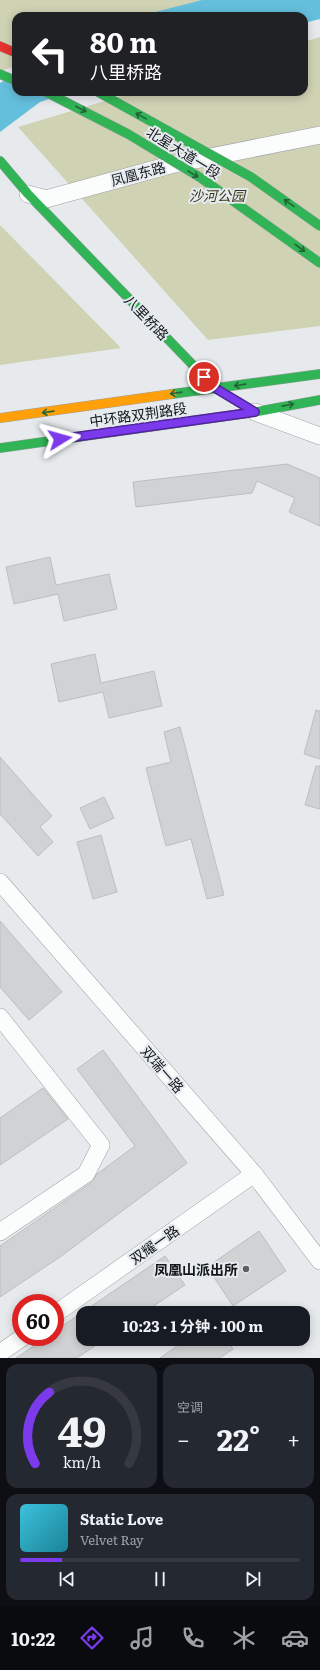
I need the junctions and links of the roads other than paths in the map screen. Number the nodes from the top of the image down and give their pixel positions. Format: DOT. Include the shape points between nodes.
graph roads {
  1 [pos="0,46"];
  2 [pos="12,51"];
  3 [pos="0,74"];
  4 [pos="12,79"];
  5 [pos="54,96"];
  6 [pos="105,96"];
  7 [pos="320,135"];
  8 [pos="0,161"];
  9 [pos="28,194"];
  10 [pos="320,226"];
  11 [pos="320,263"];
  12 [pos="320,374"];
  13 [pos="215,388"];
  14 [pos="312,401"];
  15 [pos="320,409"];
  16 [pos="255,412"];
  17 [pos="0,418"];
  18 [pos="320,436"];
  19 [pos="0,448"];
  20 [pos="0,882"];
  21 [pos="0,1017"];
  22 [pos="254,1174"];
  23 [pos="0,1232"];
  24 [pos="320,1261"];
  25 [pos="64,1308"];
  26 [pos="12,1345"];
  27 [pos="0,1353"];
  1 -- 2 [label="main road"];
  3 -- 4 [label="main road"];
  5 -- 11 [label="main road, 北星大道一段, one-way, bridge" via="128,134 201,178"];
  10 -- 6 [label="main road, 北星大道一段, one-way, bridge" via="251,177"];
  7 -- 9 [label="street, 凤凰东路" via="170,165 46,199"];
  8 -- 9 [label="main road, 八里桥路"];
  9 -- 13 [label="main road, 八里桥路"];
  12 -- 13 [label="main road, 中环路双荆路段, one-way"];
  13 -- 16 [label="main road, 八里桥路"];
  13 -- 17 [label="main road, 中环路双荆路段, one-way"];
  14 -- 15 [label="street"];
  16 -- 14 [label="main road, 中环路双荆路段, one-way"];
  16 -- 18 [label="street, 八里桥路"];
  16 -- 19 [label="main road, 中环路双荆路段"];
  20 -- 22 [label="street, 双瑞一路"];
  21 -- 23 [label="street" via="101,1145 86,1174"];
  22 -- 24 [label="street, 双瑞一路"];
  22 -- 25 [label="street, 双耀一路"];
  26 -- 27 [label="street"];
}
